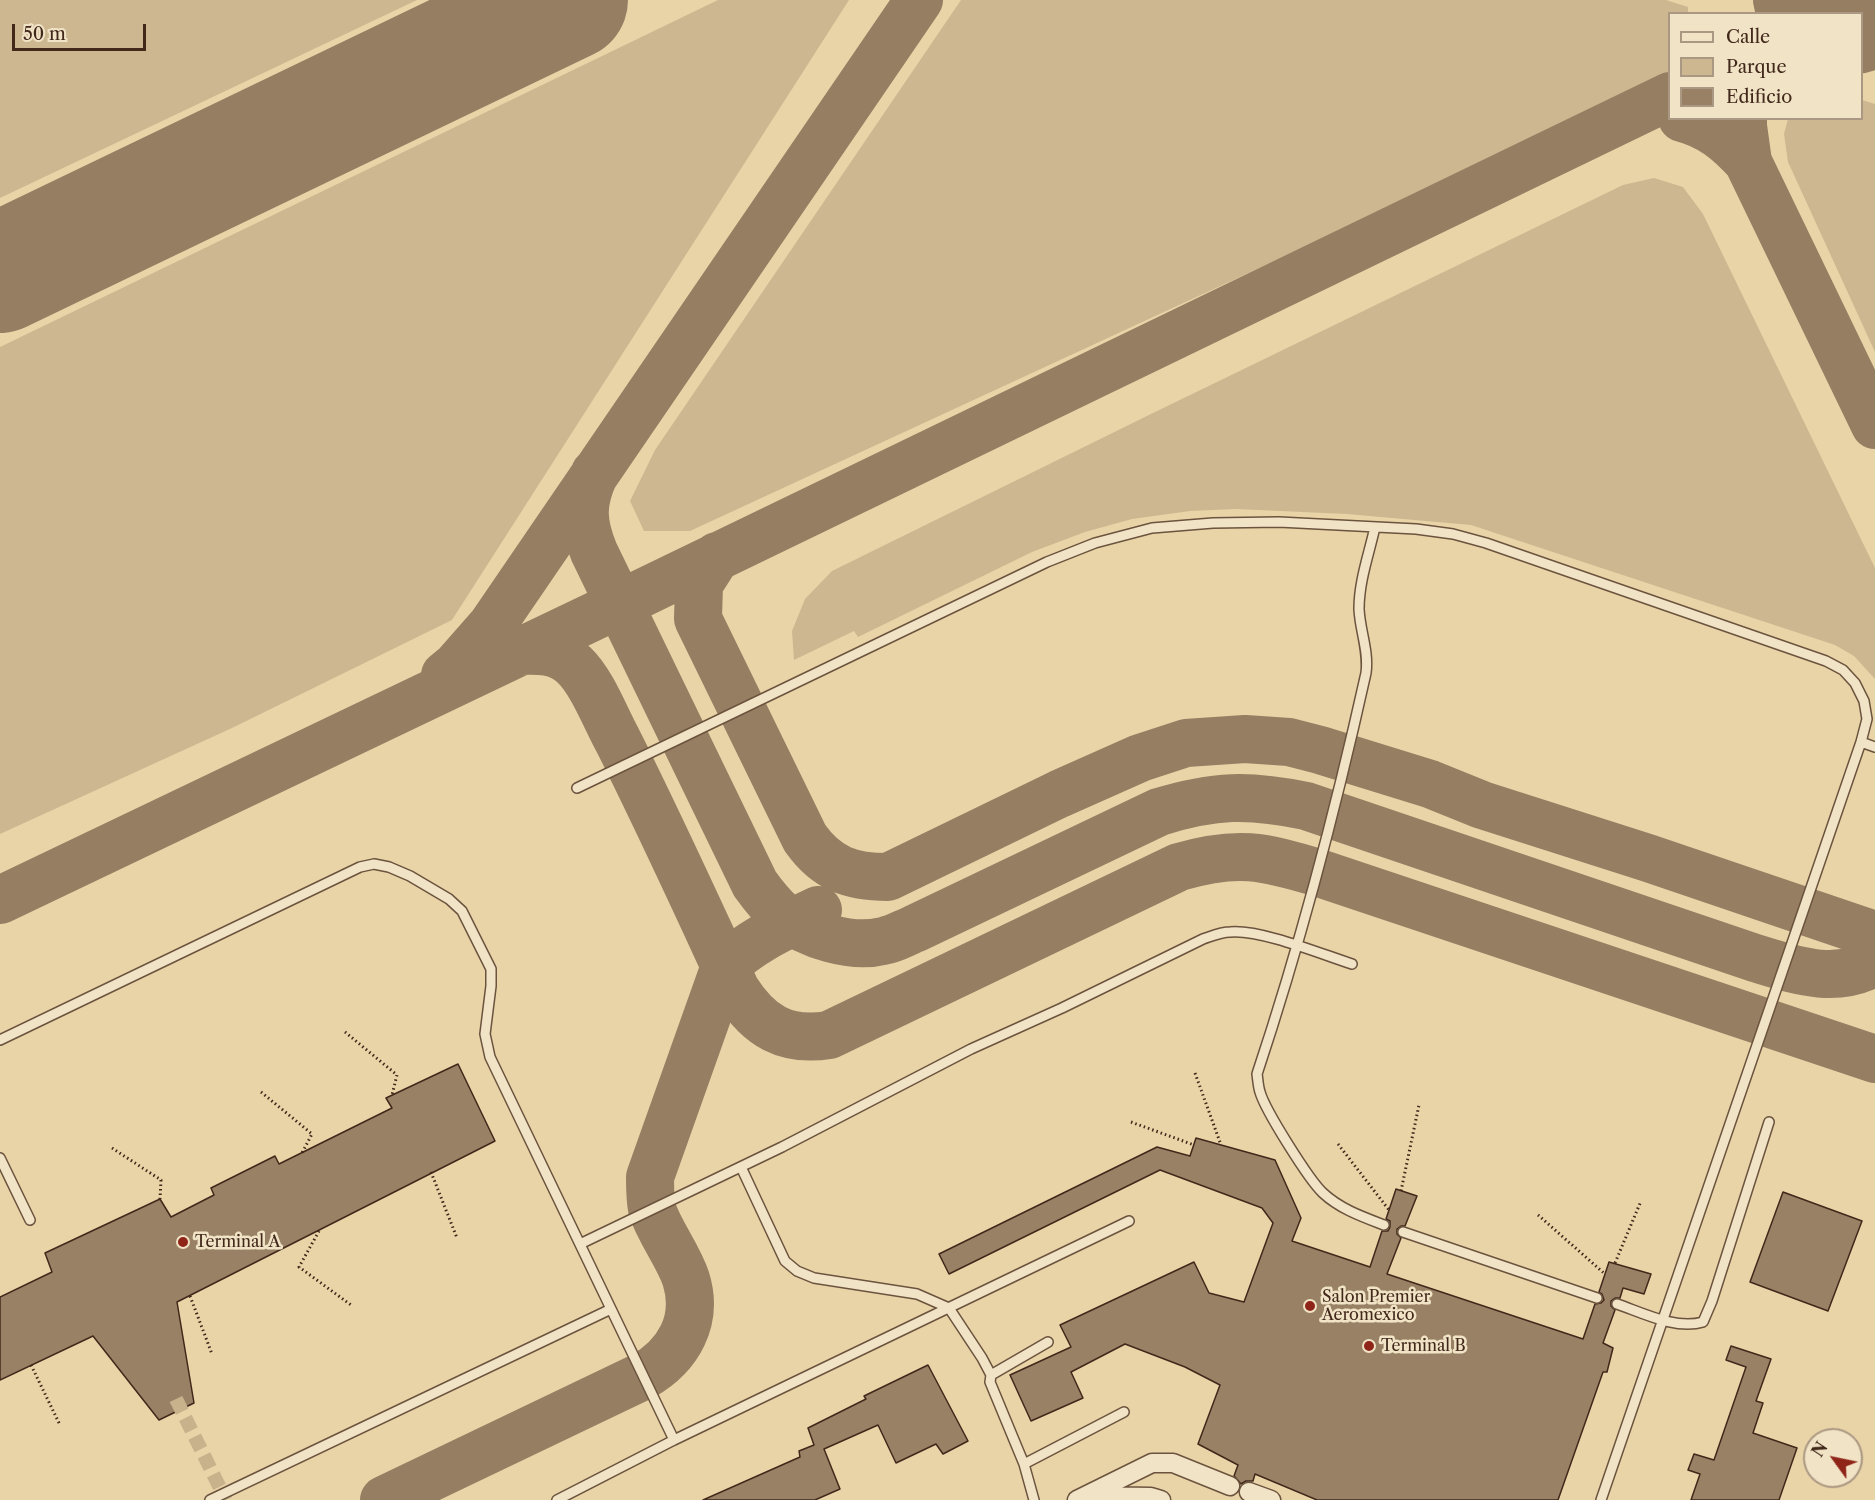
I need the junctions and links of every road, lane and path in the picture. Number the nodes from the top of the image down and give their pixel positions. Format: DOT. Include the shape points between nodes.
graph roads {
  1 [pos="1375,527"];
  2 [pos="1861,742"];
  3 [pos="1875,747"];
  4 [pos="577,788"];
  5 [pos="1298,946"];
  6 [pos="1352,964"];
  7 [pos="345,1032"];
  8 [pos="0,1040"];
  9 [pos="1195,1073"];
  10 [pos="261,1092"];
  11 [pos="392,1095"];
  12 [pos="1419,1105"];
  13 [pos="1131,1122"];
  14 [pos="1769,1122"];
  15 [pos="1338,1143"];
  16 [pos="1194,1145"];
  17 [pos="1221,1145"];
  18 [pos="112,1148"];
  19 [pos="302,1153"];
  20 [pos="0,1158"];
  21 [pos="741,1167"];
  22 [pos="431,1172"];
  23 [pos="1401,1191"];
  24 [pos="160,1199"];
  25 [pos="1641,1201"];
  26 [pos="1389,1210"];
  27 [pos="1538,1215"];
  28 [pos="30,1220"];
  29 [pos="1129,1221"];
  30 [pos="1384,1225"];
  31 [pos="319,1231"];
  32 [pos="1403,1232"];
  33 [pos="457,1238"];
  34 [pos="580,1244"];
  35 [pos="1615,1263"];
  36 [pos="1605,1274"];
  37 [pos="190,1296"];
  38 [pos="1597,1298"];
  39 [pos="1617,1304"];
  40 [pos="351,1305"];
  41 [pos="948,1308"];
  42 [pos="611,1309"];
  43 [pos="1662,1319"];
  44 [pos="1048,1342"];
  45 [pos="212,1354"];
  46 [pos="31,1365"];
  47 [pos="991,1375"];
  48 [pos="1124,1413"];
  49 [pos="60,1425"];
  50 [pos="674,1440"];
  51 [pos="1024,1464"];
  52 [pos="1230,1486"];
  53 [pos="1249,1492"];
  54 [pos="1082,1498"];
  55 [pos="210,1500"];
  56 [pos="557,1500"];
  57 [pos="1034,1500"];
  58 [pos="1161,1500"];
  59 [pos="1271,1500"];
  60 [pos="1601,1500"];
  1 -- 2 [label="lane" via="1454,534 1486,543 1826,661 1844,670 1856,683 1864,701 1867,719"];
  1 -- 4 [label="lane" via="1213,523 1152,528 1095,543 1047,561"];
  1 -- 5 [label="lane" via="1359,598 1368,662 1366,673"];
  2 -- 3 [label="lane"];
  2 -- 43 [label="lane"];
  5 -- 6 [label="lane"];
  5 -- 21 [label="lane" via="1239,931 1203,939 971,1049"];
  5 -- 30 [label="lane" via="1257,1074 1259,1091 1323,1193 1353,1213"];
  7 -- 11 [label="path" via="397,1075"];
  8 -- 34 [label="lane" via="360,867 389,867 449,899 462,911 485,954 491,969 485,1034 490,1058"];
  9 -- 17 [label="path"];
  10 -- 19 [label="path" via="312,1134"];
  12 -- 23 [label="path"];
  13 -- 16 [label="path"];
  14 -- 43 [label="lane" via="1703,1322 1691,1326"];
  15 -- 26 [label="path"];
  18 -- 24 [label="path" via="161,1180"];
  20 -- 28 [label="lane"];
  21 -- 34 [label="lane"];
  21 -- 41 [label="lane" via="785,1261 797,1271 814,1278 917,1294"];
  22 -- 33 [label="path"];
  25 -- 35 [label="path"];
  27 -- 36 [label="path"];
  29 -- 41 [label="lane"];
  31 -- 40 [label="path" via="299,1268"];
  32 -- 38 [label="lane"];
  34 -- 42 [label="lane"];
  37 -- 45 [label="path"];
  39 -- 43 [label="lane"];
  41 -- 47 [label="lane"];
  41 -- 50 [label="lane"];
  42 -- 50 [label="lane"];
  42 -- 55 [label="lane"];
  43 -- 60 [label="lane"];
  44 -- 47 [label="lane"];
  46 -- 49 [label="path"];
  47 -- 51 [label="lane" via="991,1389"];
  48 -- 51 [label="lane"];
  50 -- 56 [label="lane"];
  51 -- 57 [label="lane"];
  52 -- 54 [label="street" via="1173,1463 1152,1463"];
  53 -- 59 [label="street"];
  54 -- 58 [label="street"];
}
